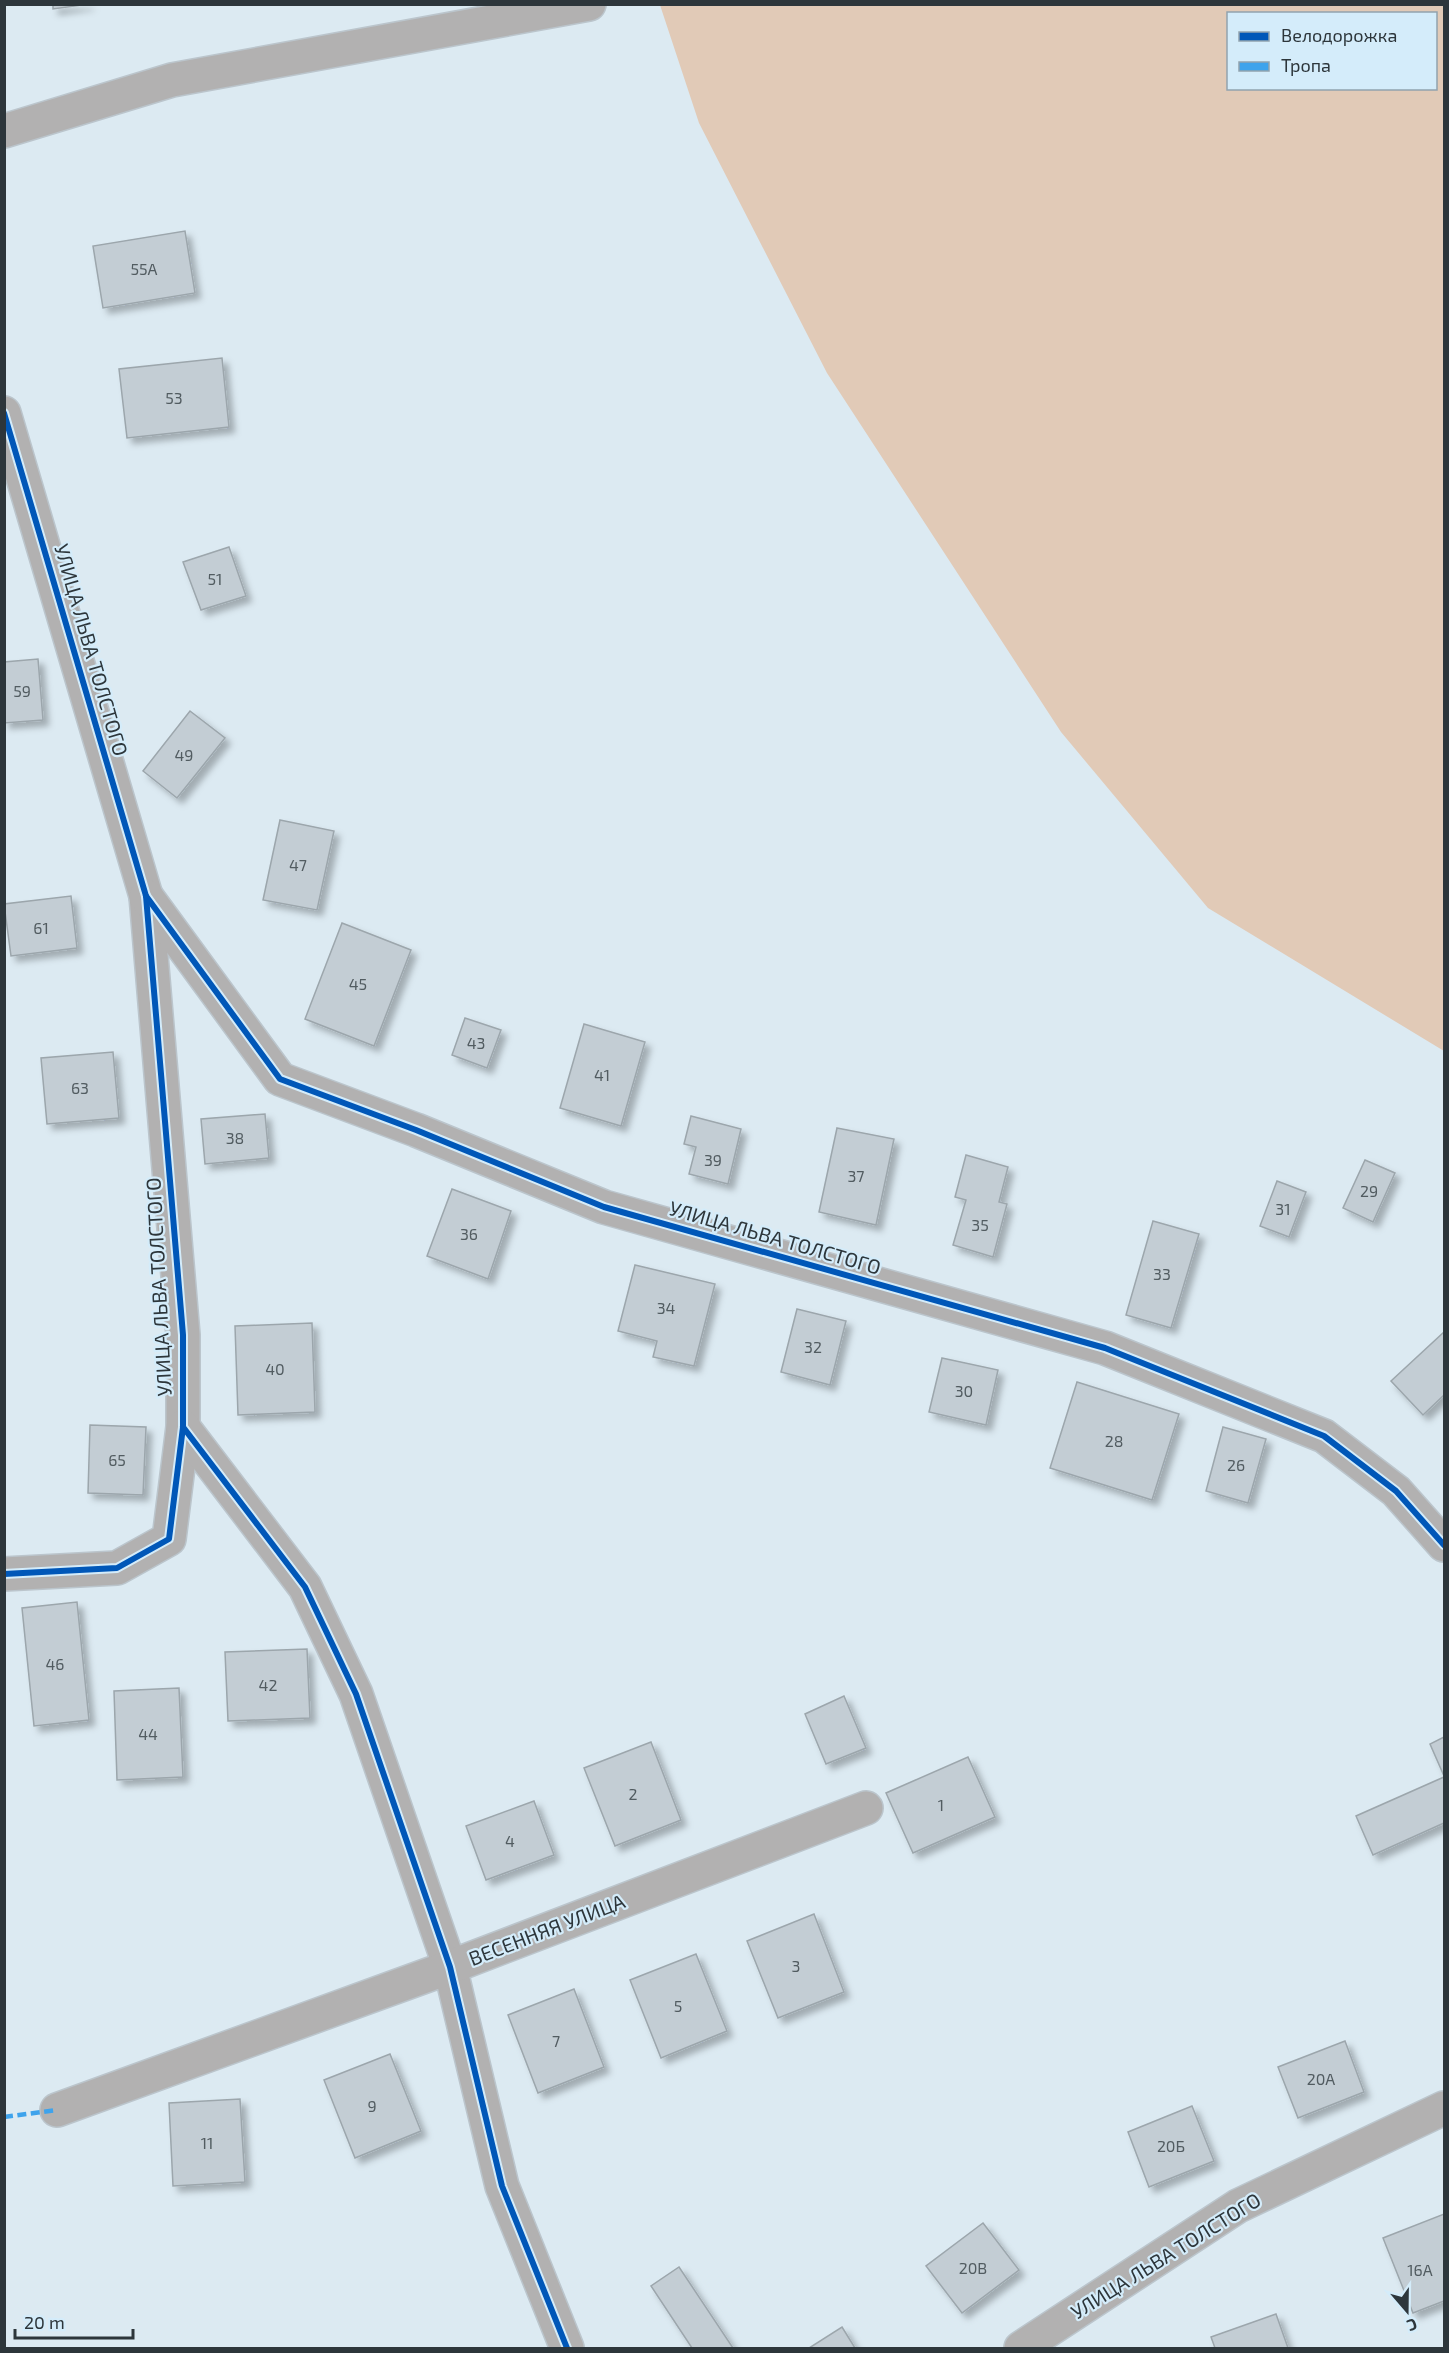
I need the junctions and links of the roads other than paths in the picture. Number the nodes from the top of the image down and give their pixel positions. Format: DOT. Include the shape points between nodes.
graph roads {
  1 [pos="589,4"];
  2 [pos="4,131"];
  3 [pos="4,413"];
  4 [pos="146,896"];
  5 [pos="183,1427"];
  6 [pos="1444,1545"];
  7 [pos="4,1575"];
  8 [pos="866,1808"];
  9 [pos="450,1967"];
  10 [pos="1444,2108"];
  11 [pos="57,2110"];
  12 [pos="567,2349"];
  13 [pos="1021,2349"];
  1 -- 2 [label="street" via="172,80"];
  3 -- 4 [label="street, УЛИЦА ЛЬВА ТОЛСТОГО"];
  4 -- 5 [label="street, УЛИЦА ЛЬВА ТОЛСТОГО" via="183,1335"];
  4 -- 6 [label="street, УЛИЦА ЛЬВА ТОЛСТОГО" via="280,1079 604,1207 1105,1348 1324,1436 1396,1491"];
  5 -- 7 [label="street, УЛИЦА ЛЬВА ТОЛСТОГО" via="169,1539 117,1568"];
  5 -- 9 [label="street" via="305,1587 356,1694"];
  8 -- 9 [label="street, ВЕСЕННЯЯ УЛИЦА"];
  9 -- 11 [label="street, ВЕСЕННЯЯ УЛИЦА"];
  9 -- 12 [label="street" via="502,2186"];
  10 -- 13 [label="street, УЛИЦА ЛЬВА ТОЛСТОГО" via="1238,2206"];
}
